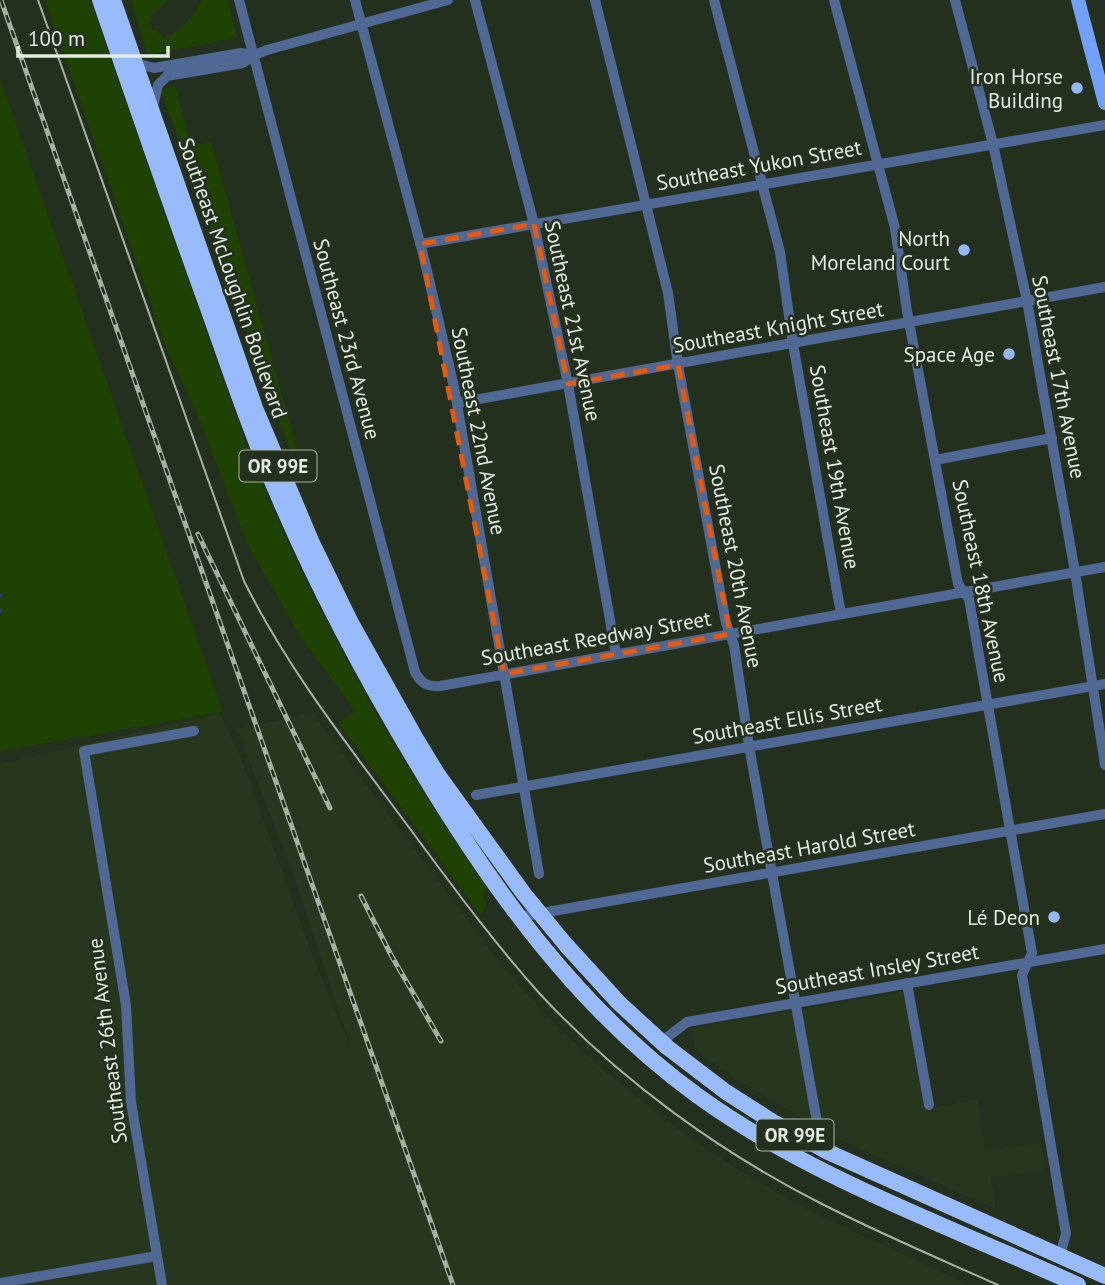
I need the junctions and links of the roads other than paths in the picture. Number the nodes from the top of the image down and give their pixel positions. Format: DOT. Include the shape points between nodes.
graph roads {
  1 [pos="100,0"];
  2 [pos="113,0"];
  3 [pos="239,0"];
  4 [pos="355,0"];
  5 [pos="448,0"];
  6 [pos="475,0"];
  7 [pos="595,0"];
  8 [pos="714,0"];
  9 [pos="834,0"];
  10 [pos="955,0"];
  11 [pos="1078,0"];
  12 [pos="362,23"];
  13 [pos="1099,52"];
  14 [pos="254,55"];
  15 [pos="135,64"];
  16 [pos="1105,103"];
  17 [pos="152,112"];
  18 [pos="1105,125"];
  19 [pos="993,144"];
  20 [pos="878,164"];
  21 [pos="762,184"];
  22 [pos="648,204"];
  23 [pos="534,224"];
  24 [pos="420,244"];
  25 [pos="1105,287"];
  26 [pos="1027,301"];
  27 [pos="911,323"];
  28 [pos="793,344"];
  29 [pos="678,365"];
  30 [pos="568,384"];
  31 [pos="457,403"];
  32 [pos="1052,438"];
  33 [pos="935,460"];
  34 [pos="1105,567"];
  35 [pos="1075,572"];
  36 [pos="963,592"];
  37 [pos="841,614"];
  38 [pos="730,634"];
  39 [pos="616,654"];
  40 [pos="504,674"];
  41 [pos="425,684"];
  42 [pos="1105,684"];
  43 [pos="1093,686"];
  44 [pos="986,705"];
  45 [pos="194,731"];
  46 [pos="749,746"];
  47 [pos="1105,765"];
  48 [pos="524,787"];
  49 [pos="476,795"];
  50 [pos="1105,814"];
  51 [pos="1009,831"];
  52 [pos="772,873"];
  53 [pos="539,874"];
  54 [pos="540,913"];
  55 [pos="519,917"];
  56 [pos="1105,949"];
  57 [pos="1028,962"];
  58 [pos="907,983"];
  59 [pos="795,1003"];
  60 [pos="661,1042"];
  61 [pos="929,1105"];
  62 [pos="813,1144"];
  63 [pos="1060,1255"];
  64 [pos="157,1256"];
  65 [pos="1105,1276"];
  66 [pos="0,1283"];
  67 [pos="162,1285"];
  68 [pos="1078,1285"];
  1 -- 55 [label="highway, Southeast McLoughlin Boulevard / OR 99E" via="250,427 300,546 352,649 458,834"];
  2 -- 15 [label="highway, Southeast McLoughlin Boulevard / OR 99E"];
  3 -- 14 [label="street, Southeast 23rd Avenue"];
  4 -- 12 [label="street, Southeast 22nd Avenue"];
  5 -- 12 [label="street"];
  6 -- 23 [label="street, Southeast 21st Avenue"];
  7 -- 22 [label="street, Southeast 20th Avenue"];
  8 -- 21 [label="street, Southeast 19th Avenue"];
  9 -- 20 [label="street, Southeast 18th Avenue"];
  10 -- 19 [label="street, Southeast 17th Avenue"];
  11 -- 13 [label="main road"];
  12 -- 14 [label="street"];
  12 -- 24 [label="street, Southeast 22nd Avenue"];
  13 -- 16 [label="main road"];
  14 -- 15 [label="street" via="241,53 154,68"];
  14 -- 17 [label="street" via="243,63 167,76 158,85"];
  14 -- 41 [label="street, Southeast 23rd Avenue" via="415,672"];
  15 -- 17 [label="highway, Southeast McLoughlin Boulevard / OR 99E"];
  17 -- 54 [label="highway, Southeast McLoughlin Boulevard / OR 99E" via="255,408 327,575 380,678 438,775"];
  18 -- 19 [label="street, Southeast Yukon Street"];
  19 -- 20 [label="street, Southeast Yukon Street"];
  19 -- 26 [label="street, Southeast 17th Avenue"];
  20 -- 21 [label="street, Southeast Yukon Street"];
  20 -- 27 [label="street, Southeast 18th Avenue" via="895,228"];
  21 -- 22 [label="street, Southeast Yukon Street"];
  21 -- 28 [label="street, Southeast 19th Avenue" via="780,252"];
  22 -- 23 [label="street, Southeast Yukon Street"];
  22 -- 29 [label="street, Southeast 20th Avenue"];
  23 -- 24 [label="street, Southeast Yukon Street"];
  23 -- 30 [label="street, Southeast 21st Avenue"];
  24 -- 31 [label="street, Southeast 22nd Avenue"];
  25 -- 26 [label="street, Southeast Knight Street"];
  26 -- 27 [label="street, Southeast Knight Street"];
  26 -- 32 [label="street, Southeast 17th Avenue"];
  27 -- 28 [label="street, Southeast Knight Street"];
  27 -- 33 [label="street, Southeast 18th Avenue"];
  28 -- 29 [label="street, Southeast Knight Street"];
  28 -- 37 [label="street, Southeast 19th Avenue"];
  29 -- 30 [label="street, Southeast Knight Street"];
  29 -- 38 [label="street, Southeast 20th Avenue"];
  30 -- 31 [label="street, Southeast Knight Street"];
  30 -- 39 [label="street, Southeast 21st Avenue"];
  31 -- 40 [label="street, Southeast 22nd Avenue"];
  32 -- 33 [label="street"];
  32 -- 35 [label="street, Southeast 17th Avenue"];
  33 -- 36 [label="street, Southeast 18th Avenue"];
  34 -- 35 [label="street, Southeast Reedway Street"];
  35 -- 36 [label="street, Southeast Reedway Street"];
  35 -- 43 [label="street, Southeast 17th Avenue"];
  36 -- 37 [label="street, Southeast Reedway Street"];
  36 -- 44 [label="street, Southeast 18th Avenue" via="969,599"];
  37 -- 38 [label="street, Southeast Reedway Street"];
  38 -- 39 [label="street, Southeast Reedway Street"];
  38 -- 46 [label="street, Southeast 20th Avenue"];
  39 -- 40 [label="street, Southeast Reedway Street"];
  40 -- 41 [label="street, Southeast Reedway Street" via="440,686"];
  40 -- 48 [label="street, Southeast 22nd Avenue"];
  42 -- 43 [label="street, Southeast Ellis Street"];
  43 -- 44 [label="street, Southeast Ellis Street"];
  43 -- 47 [label="street, Southeast 17th Avenue"];
  44 -- 46 [label="street, Southeast Ellis Street"];
  44 -- 51 [label="street, Southeast 18th Avenue"];
  45 -- 64 [label="street, Southeast 26th Avenue" via="84,751 126,1004 131,1102"];
  46 -- 48 [label="street, Southeast Ellis Street"];
  46 -- 52 [label="street, Southeast 20th Avenue"];
  48 -- 49 [label="street, Southeast Ellis Street"];
  48 -- 53 [label="street, Southeast 22nd Avenue"];
  50 -- 51 [label="street, Southeast Harold Street"];
  51 -- 52 [label="street, Southeast Harold Street"];
  51 -- 57 [label="street, Southeast 18th Avenue" via="1032,953"];
  52 -- 54 [label="street, Southeast Harold Street"];
  52 -- 59 [label="street, Southeast 20th Avenue"];
  54 -- 55 [label="street, Southeast Harold Street"];
  54 -- 60 [label="highway, Southeast McLoughlin Boulevard / OR 99E" via="595,977"];
  55 -- 68 [label="highway, Southeast McLoughlin Boulevard / OR 99E" via="602,1014 651,1059 732,1119 829,1173"];
  56 -- 57 [label="street, Southeast Insley Street"];
  57 -- 58 [label="street, Southeast Insley Street"];
  57 -- 63 [label="street, Southeast 18th Avenue" via="1022,975 1066,1234"];
  58 -- 59 [label="street, Southeast Insley Street"];
  58 -- 61 [label="street"];
  59 -- 60 [label="street, Southeast Insley Street" via="687,1022"];
  59 -- 62 [label="street, Southeast 20th Avenue" via="817,1122"];
  60 -- 62 [label="highway, Southeast McLoughlin Boulevard / OR 99E" via="726,1092"];
  62 -- 63 [label="highway, Southeast McLoughlin Boulevard / OR 99E"];
  63 -- 65 [label="highway, Southeast McLoughlin Boulevard / OR 99E"];
  64 -- 66 [label="street"];
  64 -- 67 [label="street, Southeast 26th Avenue"];
}
